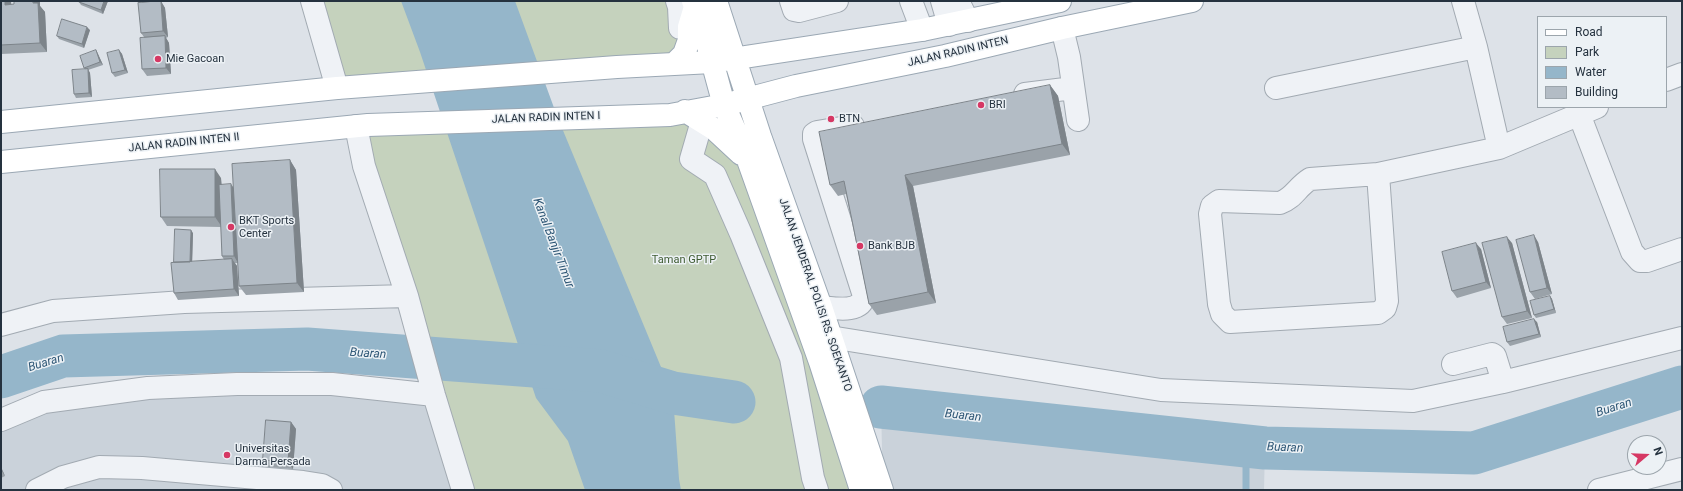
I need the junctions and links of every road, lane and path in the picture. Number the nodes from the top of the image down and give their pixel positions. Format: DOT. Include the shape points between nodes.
graph roads {
  1 [pos="312,1"];
  2 [pos="716,1"];
  3 [pos="791,1"];
  4 [pos="837,1"];
  5 [pos="911,1"];
  6 [pos="942,1"];
  7 [pos="958,1"];
  8 [pos="1060,1"];
  9 [pos="1192,1"];
  10 [pos="1463,1"];
  11 [pos="688,3"];
  12 [pos="959,23"];
  13 [pos="680,28"];
  14 [pos="1062,28"];
  15 [pos="922,30"];
  16 [pos="1476,47"];
  17 [pos="735,59"];
  18 [pos="712,62"];
  19 [pos="674,64"];
  20 [pos="1682,74"];
  21 [pos="1667,80"];
  22 [pos="337,88"];
  23 [pos="1073,88"];
  24 [pos="1276,88"];
  25 [pos="1004,98"];
  26 [pos="748,99"];
  27 [pos="724,105"];
  28 [pos="1588,110"];
  29 [pos="693,116"];
  30 [pos="1078,120"];
  31 [pos="1,122"];
  32 [pos="876,122"];
  33 [pos="362,126"];
  34 [pos="1499,148"];
  35 [pos="748,160"];
  36 [pos="1,162"];
  37 [pos="1378,174"];
  38 [pos="1682,249"];
  39 [pos="407,296"];
  40 [pos="821,307"];
  41 [pos="1,325"];
  42 [pos="830,337"];
  43 [pos="1682,338"];
  44 [pos="829,360"];
  45 [pos="1453,364"];
  46 [pos="1503,382"];
  47 [pos="434,395"];
  48 [pos="1,420"];
  49 [pos="1682,469"];
  50 [pos="815,484"];
  51 [pos="859,484"];
  52 [pos="37,490"];
  53 [pos="332,490"];
  54 [pos="463,490"];
  55 [pos="882,490"];
  56 [pos="1599,490"];
  1 -- 22 [label="street"];
  2 -- 17 [label="main road, JALAN JENDERAL POLISI RS. SOEKANTO"];
  3 -- 4 [label="street" via="794,10 799,11"];
  5 -- 15 [label="street"];
  6 -- 12 [label="street"];
  7 -- 12 [label="street"];
  8 -- 12 [label="main road"];
  9 -- 14 [label="main road, JALAN RADIN INTEN"];
  10 -- 16 [label="street"];
  11 -- 13 [label="street" via="679,7"];
  11 -- 18 [label="main road, JALAN JENDERAL POLISI RS. SOEKANTO"];
  11 -- 19 [label="main road" via="689,40 684,54"];
  12 -- 15 [label="main road"];
  14 -- 23 [label="street" via="1070,57"];
  14 -- 26 [label="main road, JALAN RADIN INTEN" via="945,56 796,86"];
  15 -- 17 [label="main road"];
  16 -- 24 [label="street"];
  16 -- 34 [label="street"];
  17 -- 18 [label="main road"];
  17 -- 26 [label="main road, JALAN JENDERAL POLISI RS. SOEKANTO"];
  18 -- 19 [label="main road"];
  18 -- 27 [label="main road, JALAN JENDERAL POLISI RS. SOEKANTO"];
  19 -- 22 [label="main road"];
  20 -- 21 [label="street"];
  22 -- 31 [label="main road"];
  23 -- 25 [label="street"];
  23 -- 30 [label="street"];
  26 -- 27 [label="main road, JALAN RADIN INTEN"];
  26 -- 40 [label="main road, JALAN JENDERAL POLISI RS. SOEKANTO"];
  27 -- 29 [label="main road, JALAN RADIN INTEN I"];
  27 -- 35 [label="main road, JALAN JENDERAL POLISI RS. SOEKANTO"];
  28 -- 34 [label="street"];
  28 -- 38 [label="street" via="1632,252 1640,261 1647,261"];
  29 -- 33 [label="main road, JALAN RADIN INTEN I" via="632,115"];
  29 -- 35 [label="main road" via="714,129"];
  29 -- 50 [label="street" via="691,159 715,175 791,358"];
  32 -- 40 [label="street" via="814,134 864,296 859,306"];
  33 -- 36 [label="main road, JALAN RADIN INTEN II"];
  33 -- 39 [label="street" via="364,166"];
  34 -- 37 [label="street"];
  35 -- 44 [label="main road, JALAN JENDERAL POLISI RS. SOEKANTO"];
  37 -- 37 [label="street" via="1385,256 1385,308 1378,313 1230,322 1222,314 1210,214 1212,206 1219,201 1280,203 1289,200 1302,183 1310,179"];
  39 -- 41 [label="street" via="184,302 53,311"];
  39 -- 47 [label="street"];
  40 -- 42 [label="main road, JALAN JENDERAL POLISI RS. SOEKANTO"];
  42 -- 44 [label="main road, JALAN JENDERAL POLISI RS. SOEKANTO"];
  42 -- 46 [label="street" via="1161,390 1413,401"];
  43 -- 46 [label="street"];
  44 -- 51 [label="main road, JALAN JENDERAL POLISI RS. SOEKANTO"];
  44 -- 55 [label="main road, JALAN JENDERAL POLISI RS. SOEKANTO"];
  45 -- 46 [label="street" via="1492,354 1495,356"];
  47 -- 48 [label="street" via="332,384 237,384 148,388 44,402"];
  47 -- 54 [label="street"];
  49 -- 56 [label="street"];
  52 -- 53 [label="street" via="63,477 99,467 142,468 303,482 322,485"];
}
